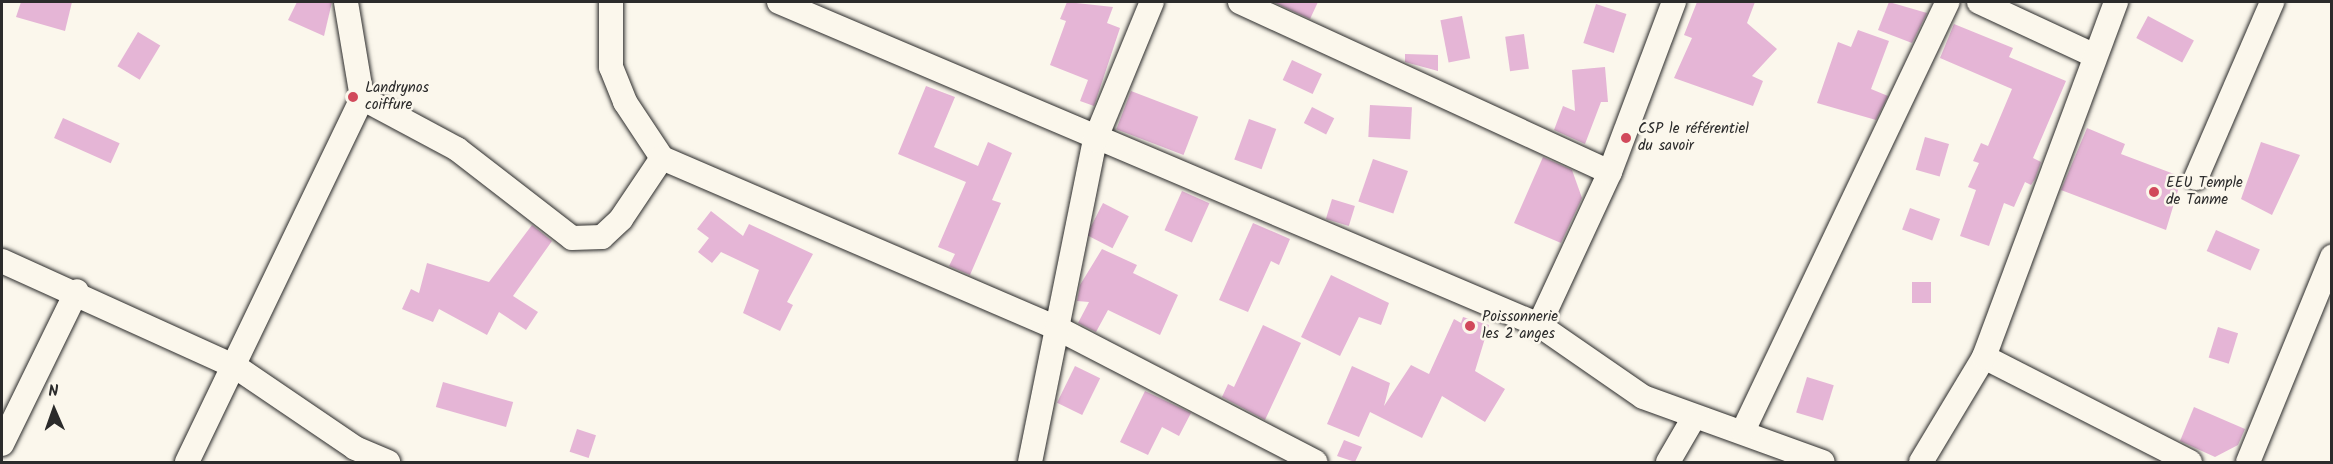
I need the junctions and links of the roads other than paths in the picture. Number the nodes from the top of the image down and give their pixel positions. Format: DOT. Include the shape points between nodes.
graph roads {
  1 [pos="346,2"];
  2 [pos="611,2"];
  3 [pos="779,2"];
  4 [pos="1152,2"];
  5 [pos="1240,2"];
  6 [pos="1674,2"];
  7 [pos="1948,2"];
  8 [pos="1979,2"];
  9 [pos="2116,2"];
  10 [pos="2272,2"];
  11 [pos="2093,55"];
  12 [pos="362,98"];
  13 [pos="1095,140"];
  14 [pos="662,158"];
  15 [pos="1610,172"];
  16 [pos="2196,178"];
  17 [pos="2331,257"];
  18 [pos="2,261"];
  19 [pos="77,291"];
  20 [pos="1539,325"];
  21 [pos="1057,328"];
  22 [pos="1984,357"];
  23 [pos="236,367"];
  24 [pos="1693,418"];
  25 [pos="1743,431"];
  26 [pos="2,444"];
  27 [pos="187,462"];
  28 [pos="388,462"];
  29 [pos="1030,462"];
  30 [pos="1315,462"];
  31 [pos="1668,462"];
  32 [pos="1823,462"];
  33 [pos="1921,462"];
  34 [pos="2190,462"];
  35 [pos="2248,462"];
  1 -- 12 [label="street"];
  2 -- 14 [label="street" via="611,67 625,102"];
  3 -- 13 [label="street"];
  4 -- 13 [label="street"];
  5 -- 15 [label="street"];
  6 -- 15 [label="street"];
  7 -- 25 [label="street"];
  8 -- 11 [label="street"];
  9 -- 11 [label="street"];
  10 -- 16 [label="street"];
  11 -- 22 [label="street"];
  12 -- 14 [label="street" via="457,149 572,238 602,237 621,219"];
  12 -- 23 [label="street"];
  13 -- 20 [label="street"];
  13 -- 21 [label="street"];
  14 -- 21 [label="street"];
  15 -- 20 [label="street"];
  17 -- 35 [label="street"];
  18 -- 19 [label="street"];
  19 -- 23 [label="street"];
  19 -- 26 [label="street"];
  20 -- 24 [label="street" via="1643,397"];
  21 -- 29 [label="street"];
  21 -- 30 [label="street"];
  22 -- 33 [label="street"];
  22 -- 34 [label="street"];
  23 -- 27 [label="street"];
  23 -- 28 [label="street" via="355,448"];
  24 -- 25 [label="street"];
  24 -- 31 [label="street"];
  25 -- 32 [label="street"];
}
